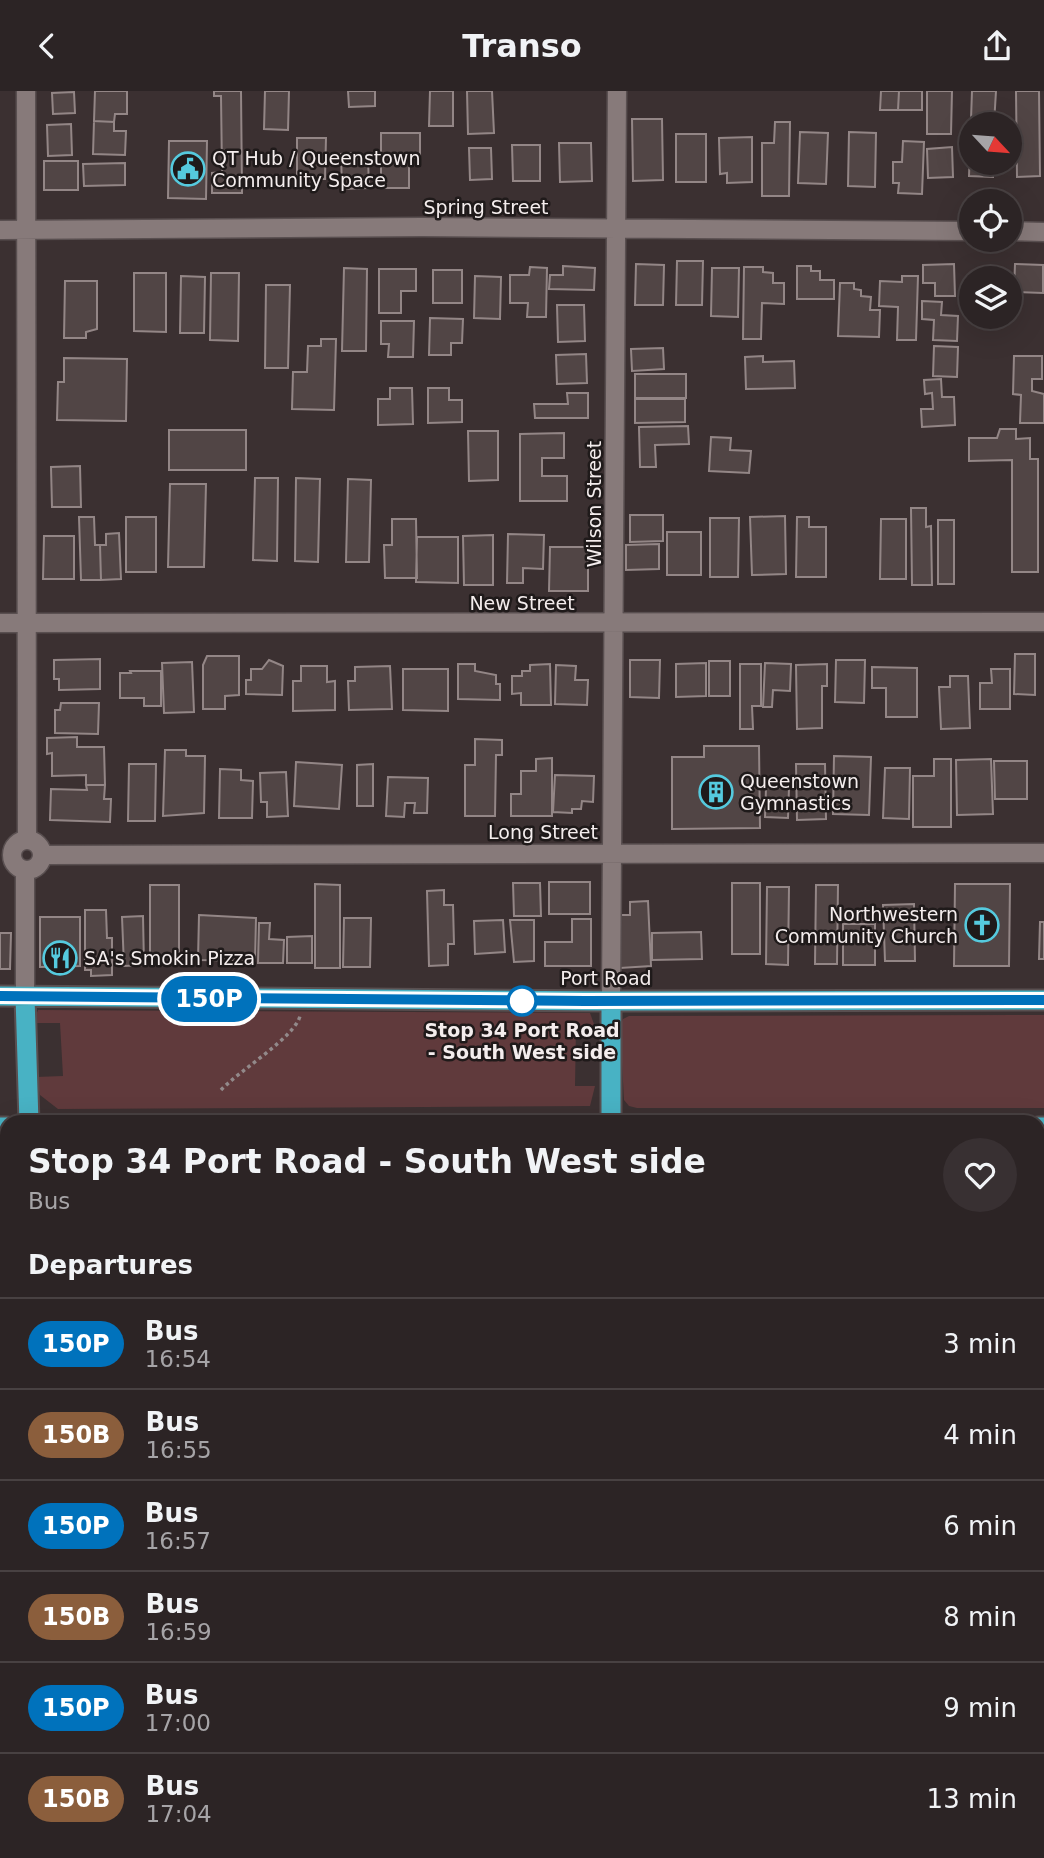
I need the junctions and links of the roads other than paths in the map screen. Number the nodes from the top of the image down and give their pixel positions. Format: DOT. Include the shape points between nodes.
graph roads {
  1 [pos="26,91"];
  2 [pos="617,91"];
  3 [pos="617,229"];
  4 [pos="0,230"];
  5 [pos="26,230"];
  6 [pos="959,231"];
  7 [pos="1022,231"];
  8 [pos="1044,232"];
  9 [pos="27,622"];
  10 [pos="1044,622"];
  11 [pos="0,623"];
  12 [pos="615,624"];
  13 [pos="27,840"];
  14 [pos="611,852"];
  15 [pos="1044,853"];
  16 [pos="42,855"];
  17 [pos="6,856"];
  18 [pos="25,870"];
  19 [pos="0,996"];
  20 [pos="25,997"];
  21 [pos="1044,1000"];
  22 [pos="611,1001"];
  23 [pos="29,1115"];
  24 [pos="611,1115"];
  1 -- 5 [label="street"];
  2 -- 3 [label="street, Wilson Street"];
  3 -- 5 [label="street, Spring Street"];
  3 -- 6 [label="street, Spring Street"];
  3 -- 12 [label="street, Wilson Street"];
  4 -- 5 [label="street, Spring Street"];
  5 -- 9 [label="street"];
  7 -- 8 [label="street"];
  9 -- 11 [label="street, New Street"];
  9 -- 12 [label="street, New Street"];
  9 -- 13 [label="street"];
  10 -- 12 [label="street, New Street"];
  12 -- 14 [label="street, Wilson Street"];
  13 -- 16 [label="street" via="38,845"];
  13 -- 17 [label="street"];
  14 -- 15 [label="street, Long Street"];
  14 -- 16 [label="street, Long Street"];
  14 -- 22 [label="street, Wilson Street"];
  16 -- 18 [label="street" via="38,865"];
  17 -- 18 [label="street"];
  18 -- 20 [label="street"];
  19 -- 20 [label="highway, Port Road"];
  20 -- 22 [label="highway, Port Road"];
  20 -- 23 [label="highway"];
  21 -- 22 [label="highway, Port Road"];
  22 -- 24 [label="highway"];
}
